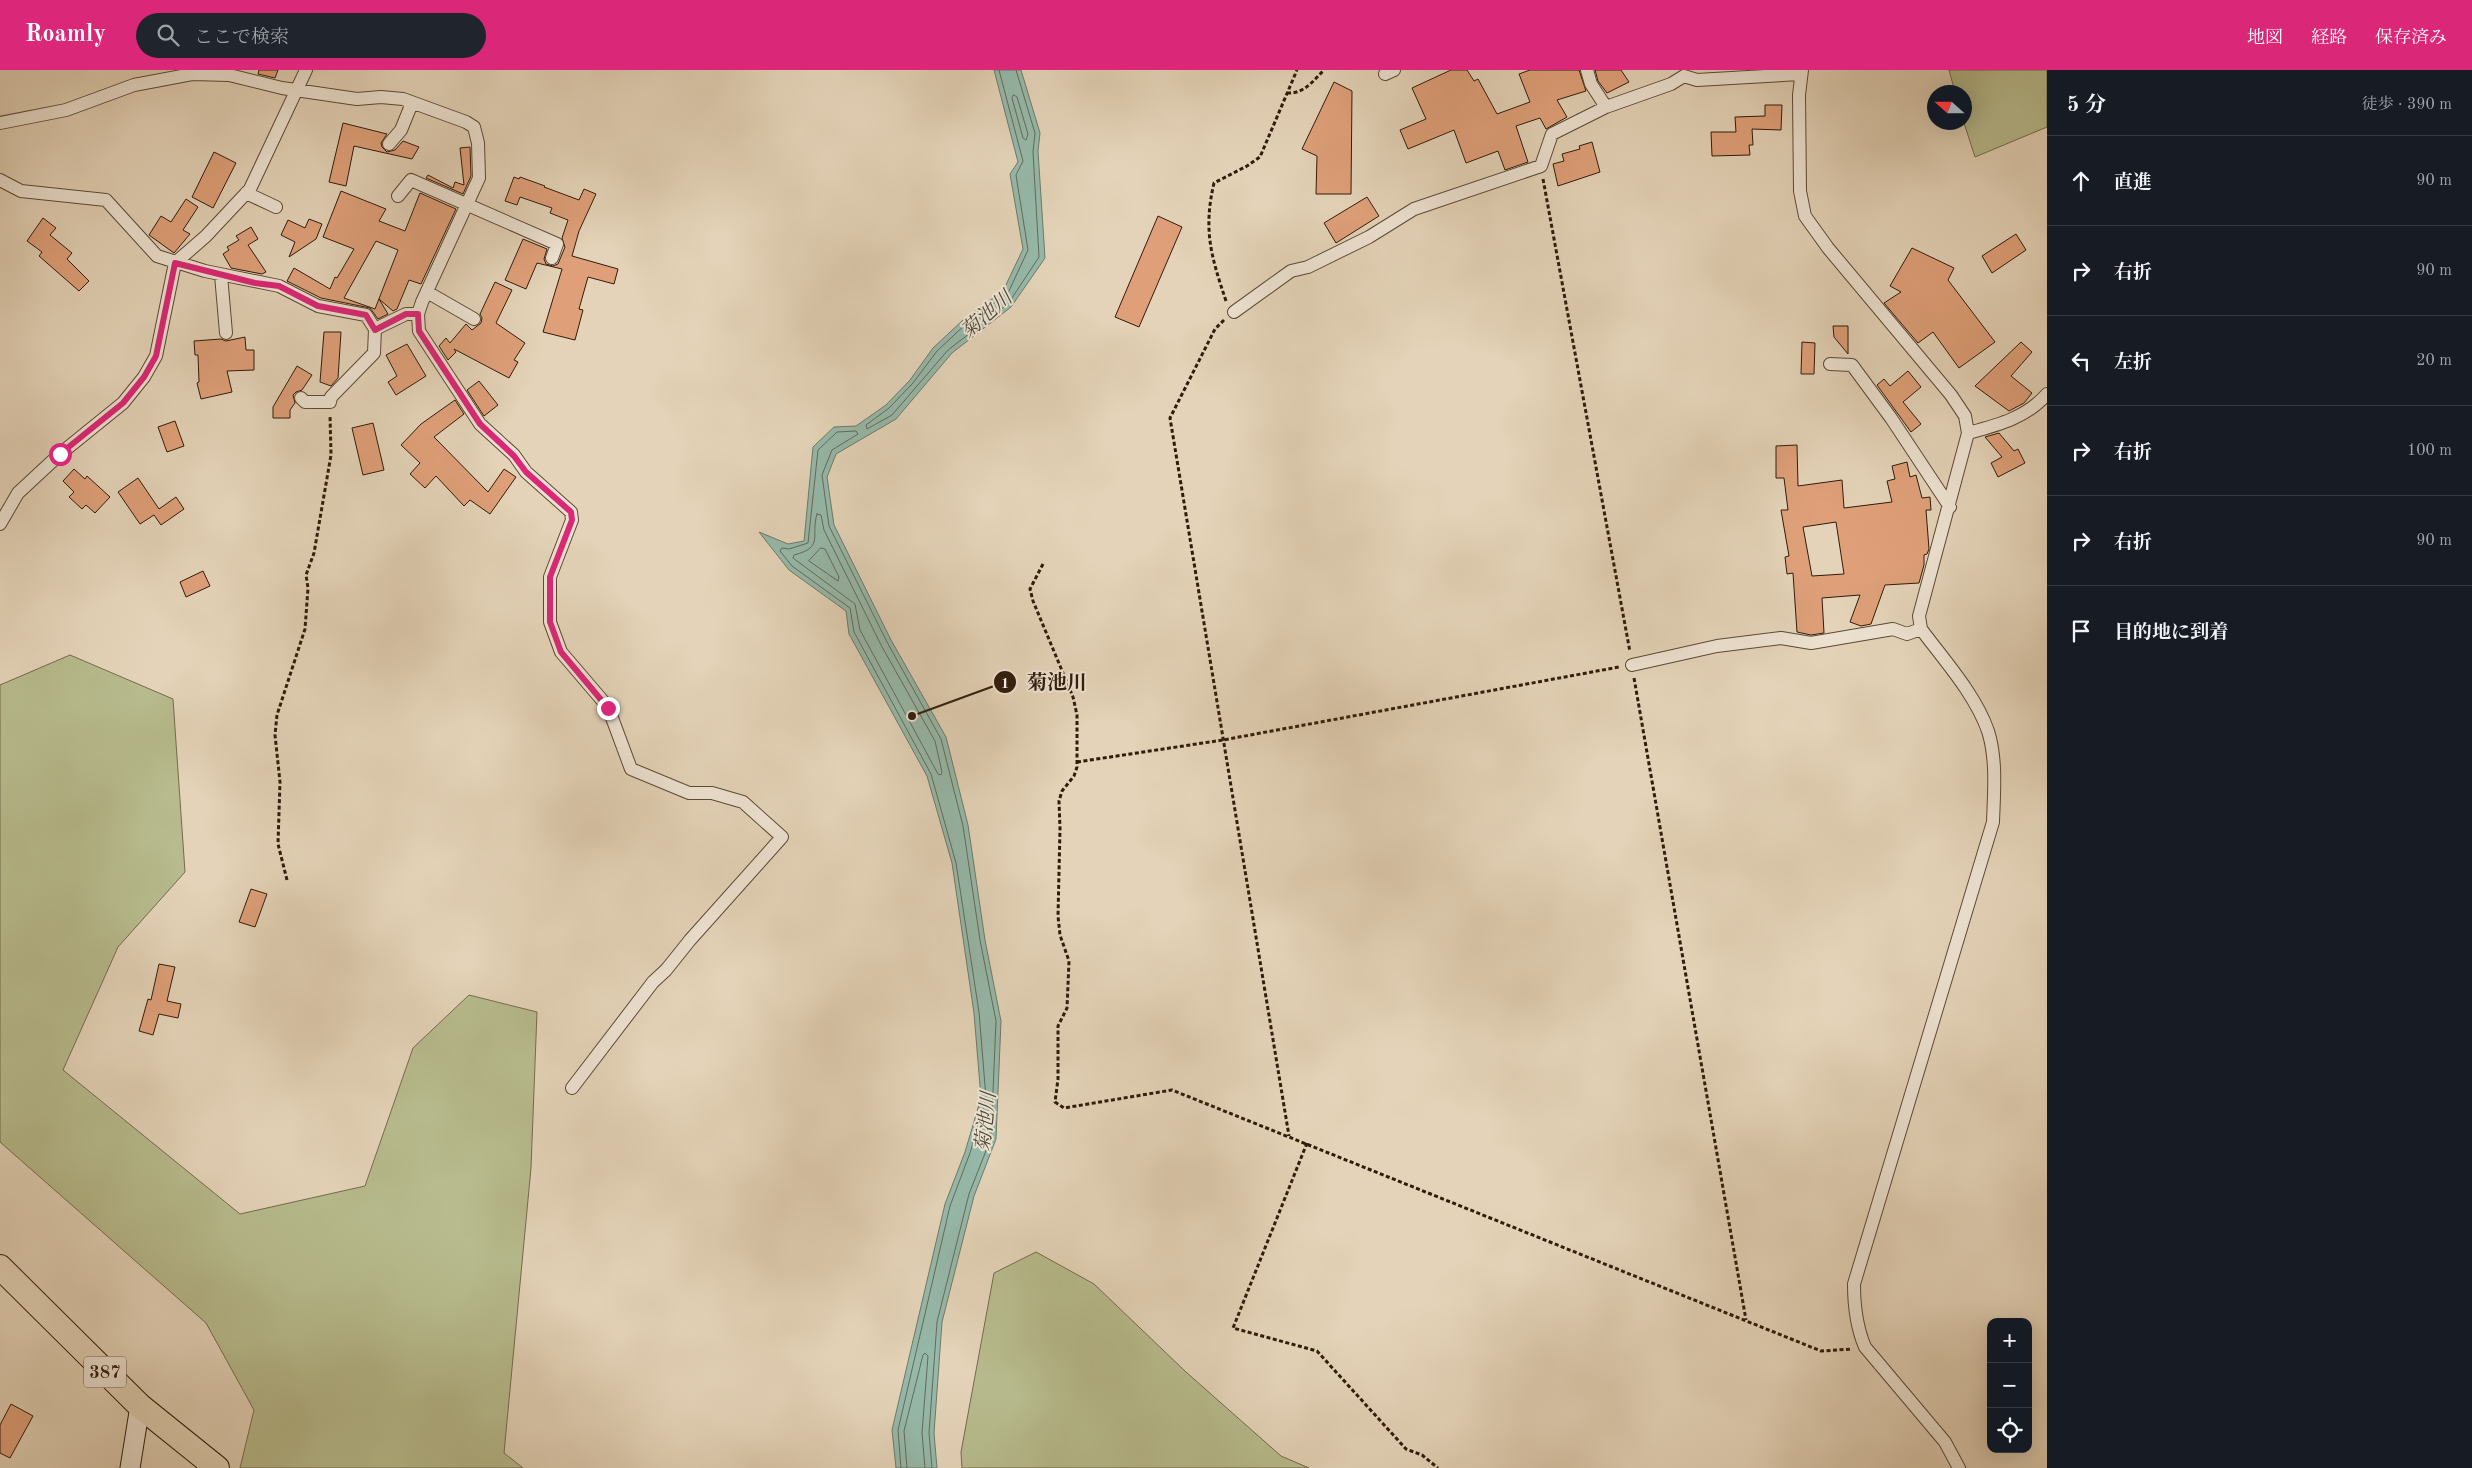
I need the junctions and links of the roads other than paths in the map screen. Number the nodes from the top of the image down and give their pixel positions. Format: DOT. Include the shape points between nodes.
graph roads {
  1 [pos="306,70"];
  2 [pos="1587,70"];
  3 [pos="1801,72"];
  4 [pos="1683,73"];
  5 [pos="297,89"];
  6 [pos="412,103"];
  7 [pos="1606,107"];
  8 [pos="0,123"];
  9 [pos="389,144"];
  10 [pos="0,180"];
  11 [pos="246,193"];
  12 [pos="398,196"];
  13 [pos="468,205"];
  14 [pos="276,207"];
  15 [pos="552,258"];
  16 [pos="175,263"];
  17 [pos="221,275"];
  18 [pos="427,292"];
  19 [pos="1234,312"];
  20 [pos="418,314"];
  21 [pos="474,319"];
  22 [pos="375,330"];
  23 [pos="226,333"];
  24 [pos="1830,364"];
  25 [pos="2047,394"];
  26 [pos="301,398"];
  27 [pos="1968,433"];
  28 [pos="1950,507"];
  29 [pos="0,524"];
  30 [pos="1921,629"];
  31 [pos="1632,665"];
  32 [pos="572,1088"];
  33 [pos="0,1267"];
  34 [pos="140,1406"];
  35 [pos="130,1468"];
  36 [pos="217,1468"];
  37 [pos="1959,1468"];
  1 -- 5 [label="street"];
  2 -- 7 [label="street" via="1591,84"];
  3 -- 4 [label="street" via="1697,80"];
  3 -- 27 [label="street" via="1800,191 1805,216 1951,395 1965,416"];
  4 -- 7 [label="street" via="1671,84"];
  5 -- 6 [label="street" via="356,99 403,99"];
  5 -- 8 [label="street" via="229,75 192,74 134,85 66,110"];
  5 -- 11 [label="street"];
  6 -- 9 [label="street" via="401,130"];
  6 -- 13 [label="street" via="474,127 480,170"];
  7 -- 19 [label="street" via="1552,134 1541,166 1414,209 1369,238 1308,267 1291,271"];
  10 -- 16 [label="street" via="21,191 106,200 157,256"];
  11 -- 14 [label="street"];
  11 -- 16 [label="street" via="206,236"];
  12 -- 13 [label="street" via="411,180"];
  13 -- 15 [label="street" via="557,244"];
  13 -- 18 [label="street"];
  16 -- 17 [label="street"];
  16 -- 29 [label="street" via="156,356 144,377 123,403 18,493"];
  17 -- 22 [label="street" via="279,286 318,306 366,315"];
  17 -- 23 [label="street"];
  18 -- 20 [label="street"];
  18 -- 21 [label="street"];
  20 -- 22 [label="street" via="406,314"];
  20 -- 32 [label="street" via="419,331 480,424 526,472 571,512 572,520 550,577 550,622 561,652 608,708 631,769 689,793 712,793 743,802 782,837 653,982"];
  22 -- 26 [label="street" via="374,353 331,397 330,402 305,402"];
  24 -- 28 [label="street" via="1852,365"];
  25 -- 27 [label="street" via="2037,406 2006,423"];
  27 -- 28 [label="street"];
  28 -- 30 [label="street" via="1919,616"];
  30 -- 31 [label="street" via="1908,634 1893,629 1811,643 1781,638 1718,646"];
  30 -- 37 [label="street" via="1969,696 1988,731 1994,771 1994,822 1854,1284 1854,1306 1865,1347 1945,1442"];
  33 -- 34 [label="highway, 387"];
  34 -- 35 [label="street"];
  34 -- 36 [label="highway, 387"];
}
